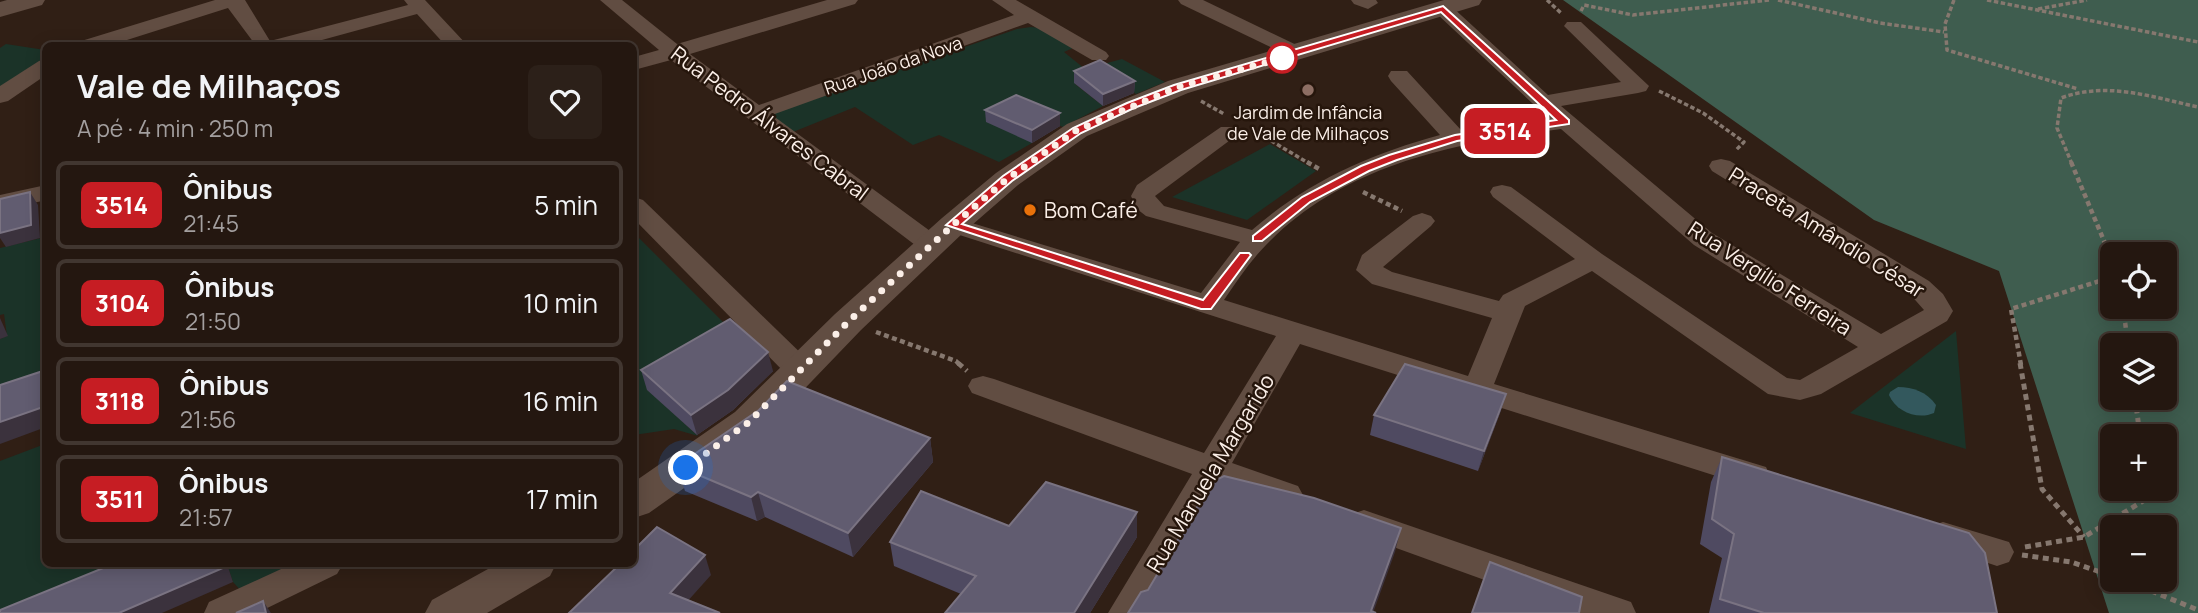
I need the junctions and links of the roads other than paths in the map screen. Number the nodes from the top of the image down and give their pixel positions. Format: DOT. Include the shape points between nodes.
graph roads {
  1 [pos="33,0"];
  2 [pos="233,0"];
  3 [pos="610,0"];
  4 [pos="1002,0"];
  5 [pos="1188,0"];
  6 [pos="1470,0"];
  7 [pos="835,2"];
  8 [pos="418,4"];
  9 [pos="1443,9"];
  10 [pos="0,10"];
  11 [pos="1030,16"];
  12 [pos="1574,26"];
  13 [pos="98,42"];
  14 [pos="267,42"];
  15 [pos="454,42"];
  16 [pos="674,51"];
  17 [pos="1298,53"];
  18 [pos="1099,55"];
  19 [pos="637,63"];
  20 [pos="42,68"];
  21 [pos="1399,76"];
  22 [pos="0,96"];
  23 [pos="1543,102"];
  24 [pos="756,113"];
  25 [pos="1565,122"];
  26 [pos="1234,125"];
  27 [pos="1455,138"];
  28 [pos="1721,166"];
  29 [pos="1502,192"];
  30 [pos="42,193"];
  31 [pos="0,203"];
  32 [pos="637,208"];
  33 [pos="1422,220"];
  34 [pos="942,235"];
  35 [pos="1257,239"];
  36 [pos="1593,260"];
  37 [pos="1206,306"];
  38 [pos="1508,313"];
  39 [pos="1293,331"];
  40 [pos="1880,347"];
  41 [pos="800,370"];
  42 [pos="983,386"];
  43 [pos="1477,389"];
  44 [pos="1213,469"];
  45 [pos="1784,485"];
  46 [pos="637,500"];
  47 [pos="1917,527"];
  48 [pos="1997,552"];
  49 [pos="319,567"];
  50 [pos="529,567"];
  51 [pos="222,613"];
  52 [pos="448,613"];
  53 [pos="1126,613"];
  54 [pos="1618,613"];
  1 -- 10 [label="street"];
  2 -- 13 [label="street"];
  2 -- 14 [label="street"];
  3 -- 16 [label="street, Rua Pedro Álvares Cabral"];
  4 -- 11 [label="street"];
  5 -- 17 [label="street"];
  6 -- 9 [label="street"];
  7 -- 16 [label="street"];
  8 -- 14 [label="street"];
  8 -- 15 [label="street"];
  9 -- 17 [label="street"];
  9 -- 23 [label="street, Rua Vergílio Ferreira"];
  11 -- 18 [label="street"];
  11 -- 24 [label="street, Rua João da Nova"];
  12 -- 23 [label="street" via="1638,86"];
  16 -- 19 [label="street"];
  16 -- 24 [label="street, Rua Pedro Álvares Cabral"];
  17 -- 34 [label="street" via="1178,87 1077,130 1007,179"];
  20 -- 22 [label="street"];
  21 -- 27 [label="street"];
  23 -- 25 [label="street, Rua Vergílio Ferreira"];
  24 -- 34 [label="street, Rua Pedro Álvares Cabral"];
  25 -- 27 [label="street"];
  25 -- 40 [label="street, Rua Vergílio Ferreira" via="1710,245"];
  26 -- 35 [label="street" via="1143,196 1155,211"];
  27 -- 35 [label="street" via="1393,157 1340,181 1306,200"];
  28 -- 40 [label="street, Praceta Amândio César" via="1919,287 1933,300 1939,311 1934,318"];
  29 -- 36 [label="street"];
  30 -- 31 [label="street"];
  32 -- 41 [label="street"];
  33 -- 38 [label="street" via="1371,261 1369,270 1382,278"];
  34 -- 37 [label="street, Rua Pedro Álvares Cabral"];
  34 -- 41 [label="street"];
  35 -- 37 [label="street"];
  36 -- 38 [label="street" via="1513,301"];
  36 -- 40 [label="street" via="1779,387 1810,387"];
  37 -- 39 [label="street, Rua Pedro Álvares Cabral"];
  38 -- 43 [label="street"];
  39 -- 43 [label="street, Rua Pedro Álvares Cabral"];
  39 -- 44 [label="street, Rua Manuela Margarido"];
  41 -- 46 [label="street" via="749,422"];
  42 -- 44 [label="street"];
  43 -- 45 [label="street, Rua Pedro Álvares Cabral"];
  44 -- 53 [label="street, Rua Manuela Margarido"];
  44 -- 54 [label="street"];
  47 -- 48 [label="street"];
  49 -- 51 [label="street"];
  50 -- 52 [label="street"];
}
